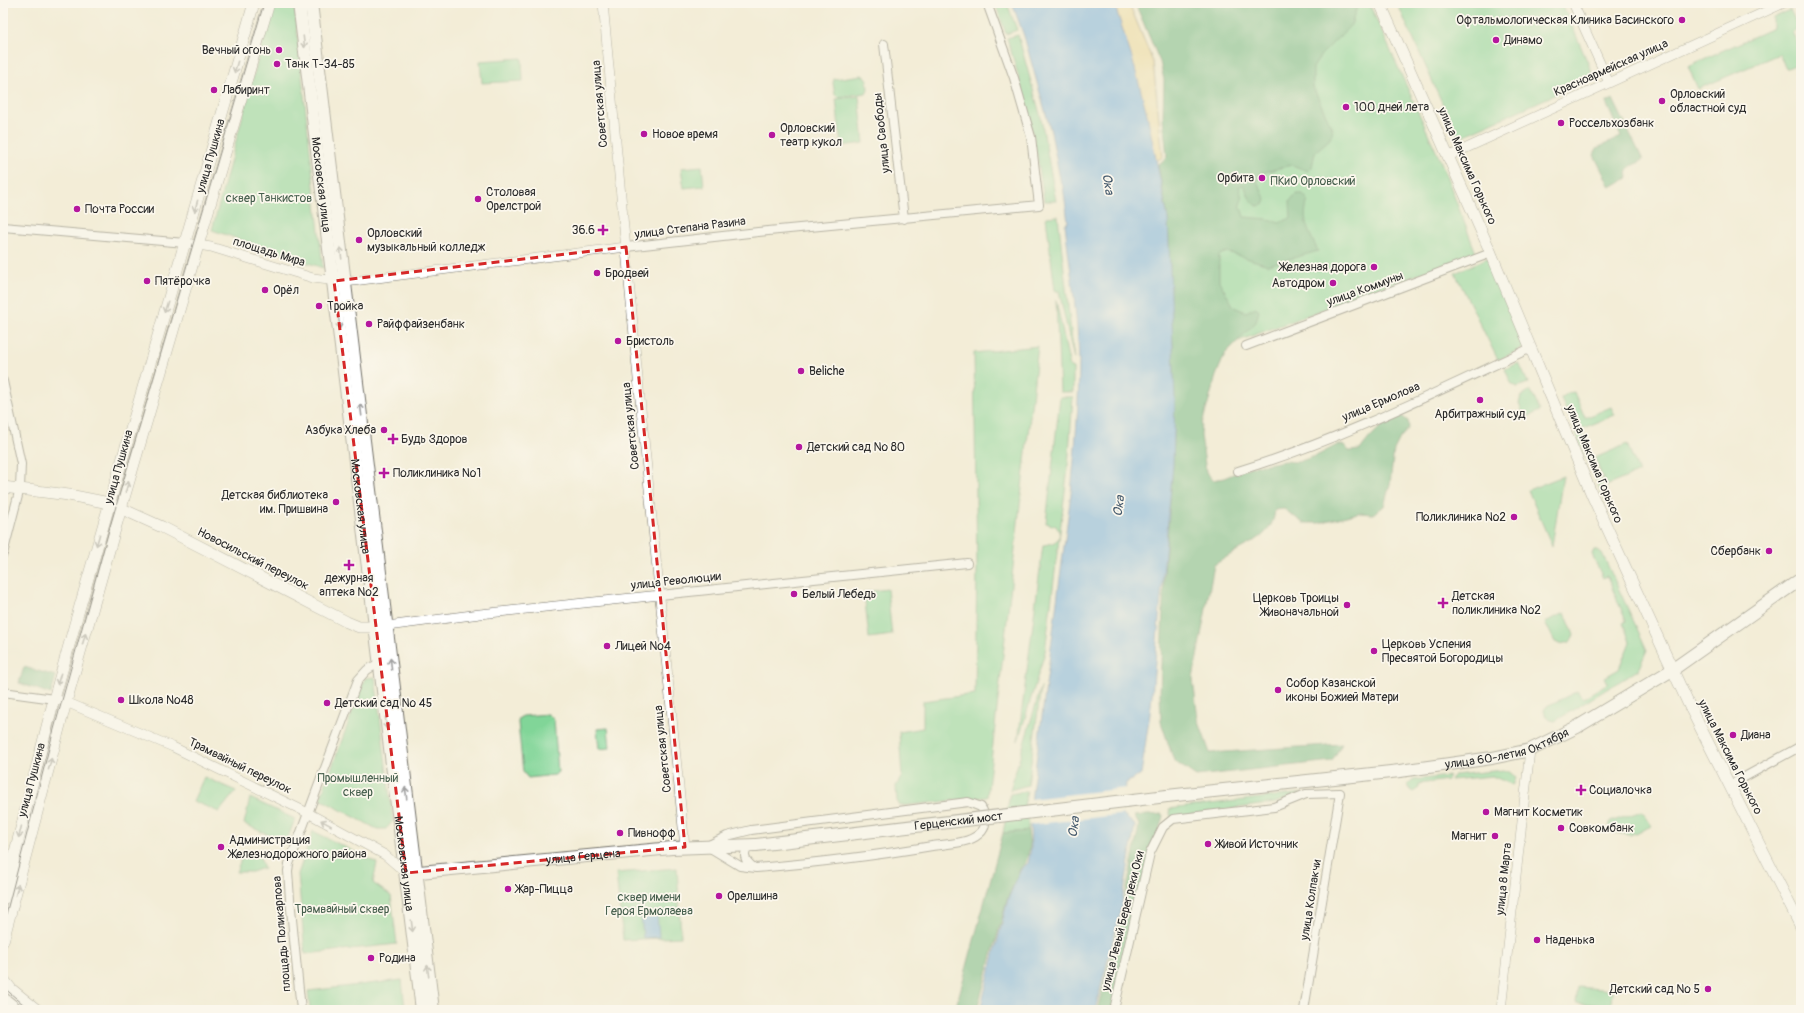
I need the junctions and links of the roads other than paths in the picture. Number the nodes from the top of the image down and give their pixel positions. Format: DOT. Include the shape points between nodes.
graph roads {
  1 [pos="254,3"];
  2 [pos="269,3"];
  3 [pos="299,3"];
  4 [pos="311,3"];
  5 [pos="603,3"];
  6 [pos="987,3"];
  7 [pos="1380,3"];
  8 [pos="1573,3"];
  9 [pos="1784,3"];
  10 [pos="884,44"];
  11 [pos="1609,83"];
  12 [pos="1449,156"];
  13 [pos="904,219"];
  14 [pos="3,227"];
  15 [pos="185,243"];
  16 [pos="199,245"];
  17 [pos="626,247"];
  18 [pos="1491,253"];
  19 [pos="339,282"];
  20 [pos="1246,346"];
  21 [pos="1531,348"];
  22 [pos="3,381"];
  23 [pos="1238,471"];
  24 [pos="3,487"];
  25 [pos="20,488"];
  26 [pos="109,503"];
  27 [pos="121,508"];
  28 [pos="3,554"];
  29 [pos="968,563"];
  30 [pos="1801,578"];
  31 [pos="660,595"];
  32 [pos="387,626"];
  33 [pos="375,628"];
  34 [pos="379,663"];
  35 [pos="1672,670"];
  36 [pos="3,692"];
  37 [pos="54,699"];
  38 [pos="66,702"];
  39 [pos="1801,746"];
  40 [pos="1530,750"];
  41 [pos="1730,785"];
  42 [pos="1340,793"];
  43 [pos="1167,796"];
  44 [pos="308,812"];
  45 [pos="753,845"];
  46 [pos="707,846"];
  47 [pos="685,847"];
  48 [pos="754,868"];
  49 [pos="411,873"];
  50 [pos="3,899"];
  51 [pos="1801,928"];
  52 [pos="3,941"];
  53 [pos="3,979"];
  54 [pos="7,989"];
  55 [pos="3,998"];
  56 [pos="18,1010"];
  57 [pos="37,1010"];
  58 [pos="301,1010"];
  59 [pos="422,1010"];
  60 [pos="433,1010"];
  61 [pos="1114,1010"];
  62 [pos="1307,1010"];
  63 [pos="1501,1010"];
  1 -- 15 [label="main road, улица Пушкина, one-way"];
  2 -- 16 [label="main road, улица Пушкина"];
  3 -- 19 [label="main road, Московская улица, one-way"];
  19 -- 4 [label="main road, Московская улица, one-way"];
  5 -- 17 [label="street, Советская улица"];
  6 -- 13 [label="street, улица Степана Разина" via="1010,65 1031,137 1039,205"];
  7 -- 12 [label="main road, улица Максима Горького"];
  8 -- 11 [label="street"];
  9 -- 11 [label="street, Красноармейская улица"];
  10 -- 13 [label="street, улица Свободы"];
  11 -- 12 [label="street, Красноармейская улица"];
  12 -- 18 [label="main road, улица Максима Горького"];
  13 -- 17 [label="street, улица Степана Разина"];
  14 -- 15 [label="street"];
  15 -- 16 [label="street, площадь Мира"];
  15 -- 26 [label="main road, улица Пушкина, one-way"];
  16 -- 19 [label="street, площадь Мира" via="313,278"];
  27 -- 16 [label="main road, улица Пушкина, one-way"];
  17 -- 19 [label="street, улица Степана Разина"];
  17 -- 31 [label="street, Советская улица"];
  18 -- 20 [label="street, улица Коммуны"];
  18 -- 21 [label="main road, улица Максима Горького"];
  32 -- 19 [label="main road, Московская улица, one-way"];
  19 -- 33 [label="main road, Московская улица, one-way"];
  21 -- 23 [label="street, улица Ермолова" via="1308,447"];
  21 -- 35 [label="main road, улица Максима Горького" via="1592,495"];
  22 -- 25 [label="street" via="22,464"];
  24 -- 25 [label="main road, Новосильский переулок"];
  25 -- 26 [label="main road, Новосильский переулок"];
  25 -- 28 [label="street"];
  26 -- 27 [label="main road, Новосильский переулок"];
  26 -- 37 [label="main road, улица Пушкина, one-way"];
  27 -- 33 [label="main road, Новосильский переулок" via="347,622 359,627"];
  38 -- 27 [label="main road, улица Пушкина, one-way"];
  29 -- 31 [label="street, улица Революции"];
  30 -- 35 [label="main road, улица 60-летия Октября"];
  31 -- 32 [label="street, улица Революции"];
  31 -- 47 [label="street, Советская улица"];
  32 -- 33 [label="main road, Новосильский переулок"];
  49 -- 32 [label="main road, Московская улица, one-way"];
  33 -- 34 [label="main road, Московская улица"];
  34 -- 44 [label="street, площадь Поликарпова" via="362,674"];
  34 -- 49 [label="main road, Московская улица, one-way"];
  35 -- 40 [label="main road, улица 60-летия Октября" via="1577,727"];
  35 -- 41 [label="main road, улица Максима Горького"];
  36 -- 37 [label="street"];
  37 -- 38 [label="street, Трамвайный переулок"];
  37 -- 50 [label="main road, улица Пушкина, one-way"];
  38 -- 44 [label="street, Трамвайный переулок" via="173,747"];
  52 -- 38 [label="main road, улица Пушкина, one-way"];
  39 -- 41 [label="street"];
  40 -- 43 [label="main road, улица 60-летия Октября" via="1400,771"];
  40 -- 63 [label="street, улица 8 Марта"];
  41 -- 51 [label="main road, улица Максима Горького"];
  42 -- 61 [label="street, улица Левый Берег реки Оки" via="1306,794 1274,807 1173,819 1163,826 1150,853"];
  42 -- 62 [label="street, улица Колпакчи"];
  43 -- 45 [label="main road, Герценский мост, bridge"];
  49 -- 44 [label="street, Трамвайный переулок, one-way" via="385,855"];
  44 -- 58 [label="street, площадь Поликарпова" via="291,855 288,871"];
  45 -- 46 [label="main road, улица Герцена"];
  45 -- 48 [label="street" via="744,853 744,857"];
  46 -- 47 [label="main road, улица Герцена"];
  46 -- 48 [label="street" via="740,866"];
  46 -- 48 [label="street" via="727,836 751,830 968,802 981,807 986,818 981,833 956,842 878,855"];
  47 -- 49 [label="main road, улица Герцена"];
  49 -- 59 [label="main road, Московская улица, one-way"];
  60 -- 49 [label="main road, Московская улица, one-way"];
  53 -- 54 [label="main road"];
  54 -- 57 [label="main road"];
  55 -- 56 [label="main road"];
}
